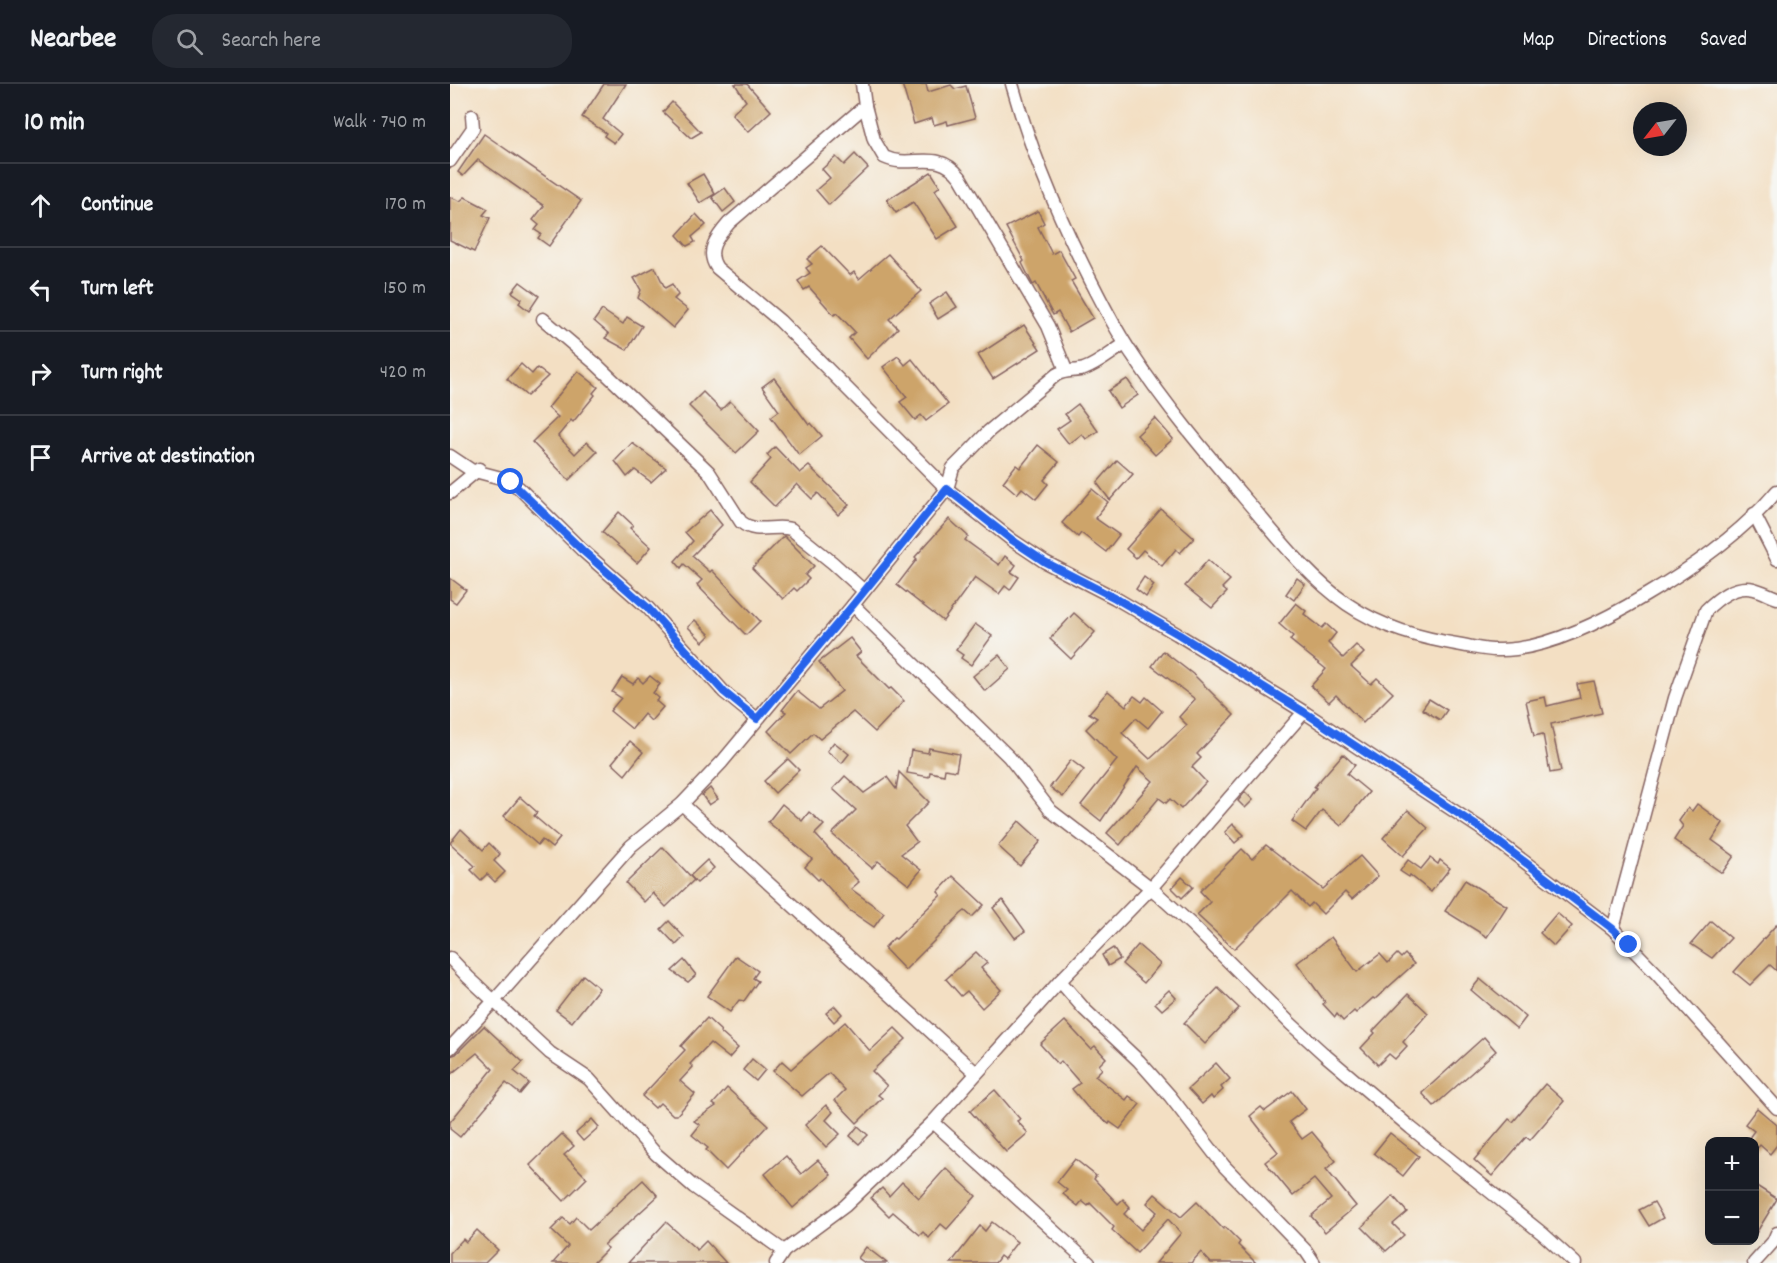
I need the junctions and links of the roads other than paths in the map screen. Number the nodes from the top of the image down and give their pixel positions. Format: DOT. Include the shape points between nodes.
graph roads {
  1 [pos="862,84"];
  2 [pos="1012,84"];
  3 [pos="865,105"];
  4 [pos="472,116"];
  5 [pos="450,161"];
  6 [pos="543,319"];
  7 [pos="1125,344"];
  8 [pos="1066,370"];
  9 [pos="450,456"];
  10 [pos="477,471"];
  11 [pos="947,489"];
  12 [pos="1777,491"];
  13 [pos="450,494"];
  14 [pos="1754,514"];
  15 [pos="1777,559"];
  16 [pos="864,591"];
  17 [pos="1777,598"];
  18 [pos="853,605"];
  19 [pos="1304,712"];
  20 [pos="757,719"];
  21 [pos="681,804"];
  22 [pos="1151,888"];
  23 [pos="1613,929"];
  24 [pos="450,958"];
  25 [pos="1060,981"];
  26 [pos="494,1001"];
  27 [pos="450,1048"];
  28 [pos="976,1073"];
  29 [pos="1777,1108"];
  30 [pos="933,1122"];
  31 [pos="1777,1233"];
  32 [pos="784,1251"];
  33 [pos="776,1263"];
  34 [pos="1089,1263"];
  35 [pos="1314,1263"];
  36 [pos="1575,1263"];
  37 [pos="1754,1263"];
  1 -- 3 [label="street"];
  2 -- 7 [label="street" via="1052,197"];
  3 -- 8 [label="street" via="874,140 884,157 944,162 955,170 1043,317"];
  3 -- 11 [label="street" via="729,223 714,244 711,257 717,268 780,321"];
  4 -- 5 [label="street" via="472,128"];
  6 -- 16 [label="street" via="709,472 741,522 758,529 791,529"];
  7 -- 8 [label="street" via="1091,366"];
  7 -- 14 [label="street" via="1206,455 1309,572 1370,618 1424,639 1498,651 1573,632 1658,588"];
  8 -- 11 [label="street" via="1022,402 969,451 954,468"];
  9 -- 10 [label="street"];
  10 -- 13 [label="street"];
  10 -- 20 [label="street" via="505,479 519,488 647,607 724,692"];
  11 -- 16 [label="street"];
  11 -- 19 [label="street" via="1045,562 1133,608"];
  12 -- 14 [label="street"];
  14 -- 15 [label="street"];
  16 -- 18 [label="street"];
  17 -- 23 [label="street" via="1751,587 1716,599 1706,610 1675,698"];
  18 -- 20 [label="street"];
  18 -- 22 [label="street" via="1009,757 1051,811"];
  19 -- 22 [label="street"];
  19 -- 23 [label="street" via="1480,828"];
  20 -- 21 [label="street"];
  21 -- 26 [label="street" via="631,846"];
  21 -- 28 [label="street"];
  22 -- 25 [label="street"];
  22 -- 36 [label="street" via="1325,1055"];
  23 -- 29 [label="street"];
  24 -- 26 [label="street"];
  25 -- 28 [label="street"];
  25 -- 35 [label="street" via="1139,1061 1224,1166"];
  26 -- 27 [label="street"];
  26 -- 32 [label="street" via="550,1053 589,1079 656,1154 694,1187"];
  28 -- 30 [label="street"];
  30 -- 32 [label="street" via="845,1206"];
  30 -- 34 [label="street"];
  31 -- 37 [label="street"];
  32 -- 33 [label="street"];
}
